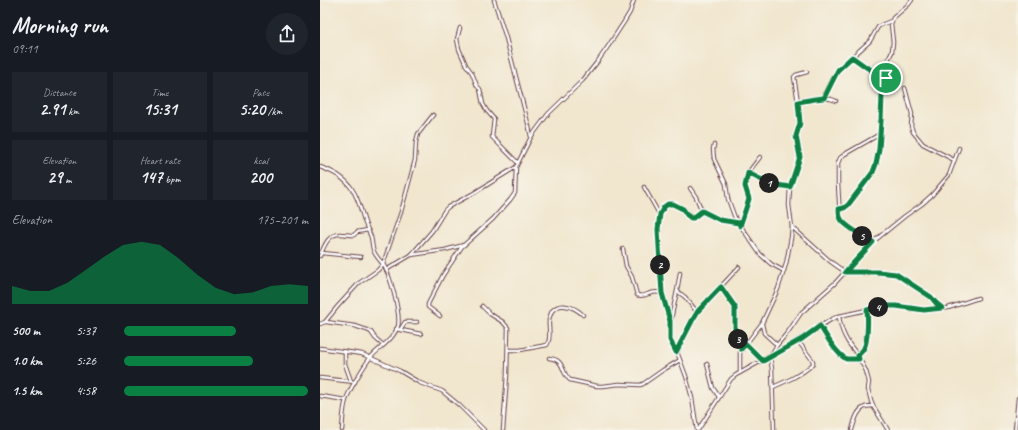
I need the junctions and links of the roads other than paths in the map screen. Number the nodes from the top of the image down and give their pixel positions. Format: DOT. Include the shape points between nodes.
graph roads {
  1 [pos="494,0"];
  2 [pos="634,0"];
  3 [pos="912,0"];
  4 [pos="892,21"];
  5 [pos="460,28"];
  6 [pos="852,57"];
  7 [pos="807,72"];
  8 [pos="886,78"];
  9 [pos="905,88"];
  10 [pos="824,98"];
  11 [pos="836,101"];
  12 [pos="798,102"];
  13 [pos="433,115"];
  14 [pos="880,134"];
  15 [pos="531,138"];
  16 [pos="714,145"];
  17 [pos="959,148"];
  18 [pos="760,157"];
  19 [pos="954,160"];
  20 [pos="518,163"];
  21 [pos="320,167"];
  22 [pos="516,167"];
  23 [pos="748,173"];
  24 [pos="644,187"];
  25 [pos="790,187"];
  26 [pos="690,188"];
  27 [pos="839,209"];
  28 [pos="702,211"];
  29 [pos="660,214"];
  30 [pos="740,224"];
  31 [pos="792,227"];
  32 [pos="368,230"];
  33 [pos="873,242"];
  34 [pos="464,245"];
  35 [pos="624,249"];
  36 [pos="321,255"];
  37 [pos="411,255"];
  38 [pos="361,257"];
  39 [pos="383,264"];
  40 [pos="739,267"];
  41 [pos="386,270"];
  42 [pos="784,271"];
  43 [pos="845,272"];
  44 [pos="680,273"];
  45 [pos="721,287"];
  46 [pos="677,291"];
  47 [pos="662,293"];
  48 [pos="978,298"];
  49 [pos="482,306"];
  50 [pos="942,308"];
  51 [pos="867,310"];
  52 [pos="698,313"];
  53 [pos="583,315"];
  54 [pos="440,316"];
  55 [pos="839,316"];
  56 [pos="670,321"];
  57 [pos="325,322"];
  58 [pos="417,322"];
  59 [pos="762,323"];
  60 [pos="320,324"];
  61 [pos="820,326"];
  62 [pos="396,329"];
  63 [pos="400,330"];
  64 [pos="756,331"];
  65 [pos="764,333"];
  66 [pos="421,334"];
  67 [pos="798,341"];
  68 [pos="746,344"];
  69 [pos="777,344"];
  70 [pos="383,345"];
  71 [pos="320,348"];
  72 [pos="741,349"];
  73 [pos="508,350"];
  74 [pos="345,351"];
  75 [pos="676,352"];
  76 [pos="858,355"];
  77 [pos="770,357"];
  78 [pos="370,358"];
  79 [pos="549,358"];
  80 [pos="859,359"];
  81 [pos="680,360"];
  82 [pos="763,361"];
  83 [pos="707,364"];
  84 [pos="740,373"];
  85 [pos="320,378"];
  86 [pos="353,382"];
  87 [pos="773,387"];
  88 [pos="320,396"];
  89 [pos="719,397"];
  90 [pos="1018,398"];
  91 [pos="346,400"];
  92 [pos="873,406"];
  93 [pos="342,430"];
  94 [pos="484,430"];
  95 [pos="503,430"];
  96 [pos="697,430"];
  97 [pos="774,430"];
  98 [pos="852,430"];
  99 [pos="888,430"];
  100 [pos="1015,430"];
  1 -- 15 [label="street"];
  2 -- 15 [label="street" via="630,12 598,61 583,80 548,114"];
  3 -- 4 [label="street"];
  4 -- 6 [label="street" via="881,24 871,39"];
  4 -- 8 [label="street" via="894,42 886,64"];
  5 -- 20 [label="street" via="457,39 459,48 480,90 483,104 495,122 492,137"];
  6 -- 8 [label="street"];
  6 -- 10 [label="street" via="838,70"];
  7 -- 12 [label="street" via="795,76"];
  8 -- 14 [label="street" via="882,95"];
  9 -- 19 [label="street" via="912,114 913,132 923,144"];
  10 -- 11 [label="street"];
  10 -- 12 [label="street"];
  12 -- 25 [label="street" via="800,123 796,136 800,157"];
  13 -- 39 [label="street" via="418,134 415,160"];
  14 -- 27 [label="street" via="873,172 848,205"];
  14 -- 27 [label="street" via="840,158"];
  15 -- 20 [label="street"];
  16 -- 30 [label="street" via="714,159 726,184 732,212"];
  17 -- 19 [label="street"];
  18 -- 23 [label="street"];
  19 -- 33 [label="street" via="949,175 932,195"];
  20 -- 22 [label="street"];
  21 -- 32 [label="street" via="331,171 352,188"];
  22 -- 34 [label="street" via="515,193 493,219"];
  22 -- 37 [label="street" via="448,207"];
  23 -- 25 [label="street" via="768,183"];
  23 -- 30 [label="street" via="745,186 749,199"];
  24 -- 29 [label="street"];
  25 -- 31 [label="street"];
  26 -- 28 [label="street"];
  27 -- 33 [label="street" via="843,222"];
  28 -- 29 [label="street" via="691,218 683,209 668,204"];
  28 -- 30 [label="street" via="720,220"];
  29 -- 47 [label="street" via="658,229"];
  30 -- 42 [label="street" via="760,254"];
  31 -- 42 [label="street"];
  31 -- 43 [label="street"];
  32 -- 36 [label="street" via="354,235 332,235"];
  32 -- 39 [label="street" via="372,248"];
  33 -- 43 [label="street"];
  34 -- 37 [label="street"];
  34 -- 54 [label="street" via="443,275 428,304 428,307"];
  35 -- 47 [label="street" via="626,266 637,295"];
  36 -- 38 [label="street"];
  37 -- 41 [label="street"];
  39 -- 41 [label="street"];
  39 -- 57 [label="street" via="359,283"];
  40 -- 45 [label="street"];
  41 -- 62 [label="street" via="397,309"];
  42 -- 59 [label="street"];
  43 -- 50 [label="street" via="896,274 931,297"];
  43 -- 69 [label="street" via="801,313"];
  44 -- 46 [label="street"];
  45 -- 52 [label="street"];
  45 -- 72 [label="street" via="735,307 735,328"];
  46 -- 52 [label="street"];
  46 -- 56 [label="street"];
  47 -- 56 [label="street"];
  48 -- 50 [label="street"];
  49 -- 73 [label="street" via="508,328"];
  50 -- 51 [label="street" via="924,310 885,306"];
  51 -- 55 [label="street"];
  51 -- 76 [label="street" via="865,345"];
  52 -- 75 [label="street"];
  53 -- 73 [label="street" via="579,310 570,307 556,307 549,319 547,345"];
  55 -- 61 [label="street"];
  55 -- 76 [label="street" via="843,332"];
  56 -- 75 [label="street" via="670,340"];
  57 -- 60 [label="street"];
  57 -- 70 [label="street" via="366,330"];
  58 -- 63 [label="street" via="405,322"];
  59 -- 64 [label="street"];
  59 -- 65 [label="street"];
  61 -- 67 [label="street"];
  61 -- 80 [label="street" via="844,358"];
  62 -- 63 [label="street"];
  62 -- 70 [label="street"];
  63 -- 66 [label="street"];
  64 -- 65 [label="street"];
  64 -- 68 [label="street"];
  65 -- 69 [label="street"];
  67 -- 77 [label="street"];
  67 -- 87 [label="street" via="813,364 798,376"];
  68 -- 72 [label="street"];
  68 -- 82 [label="street"];
  69 -- 77 [label="street"];
  70 -- 78 [label="street"];
  71 -- 74 [label="street"];
  72 -- 84 [label="street"];
  73 -- 95 [label="street"];
  74 -- 78 [label="street"];
  74 -- 86 [label="street" via="345,364"];
  75 -- 81 [label="street"];
  76 -- 80 [label="street"];
  77 -- 82 [label="street"];
  77 -- 87 [label="street"];
  78 -- 86 [label="street"];
  78 -- 94 [label="street" via="442,391"];
  79 -- 81 [label="street" via="558,360 570,380 597,386 640,385"];
  80 -- 92 [label="street" via="870,382 868,393"];
  81 -- 96 [label="street" via="692,398"];
  82 -- 84 [label="street"];
  83 -- 89 [label="street" via="713,388"];
  84 -- 89 [label="street" via="731,379"];
  85 -- 86 [label="street"];
  86 -- 91 [label="street"];
  87 -- 97 [label="street"];
  88 -- 91 [label="street"];
  89 -- 96 [label="street"];
  90 -- 100 [label="street"];
  91 -- 93 [label="street"];
  92 -- 98 [label="street" via="861,409"];
  92 -- 99 [label="street"];
}
